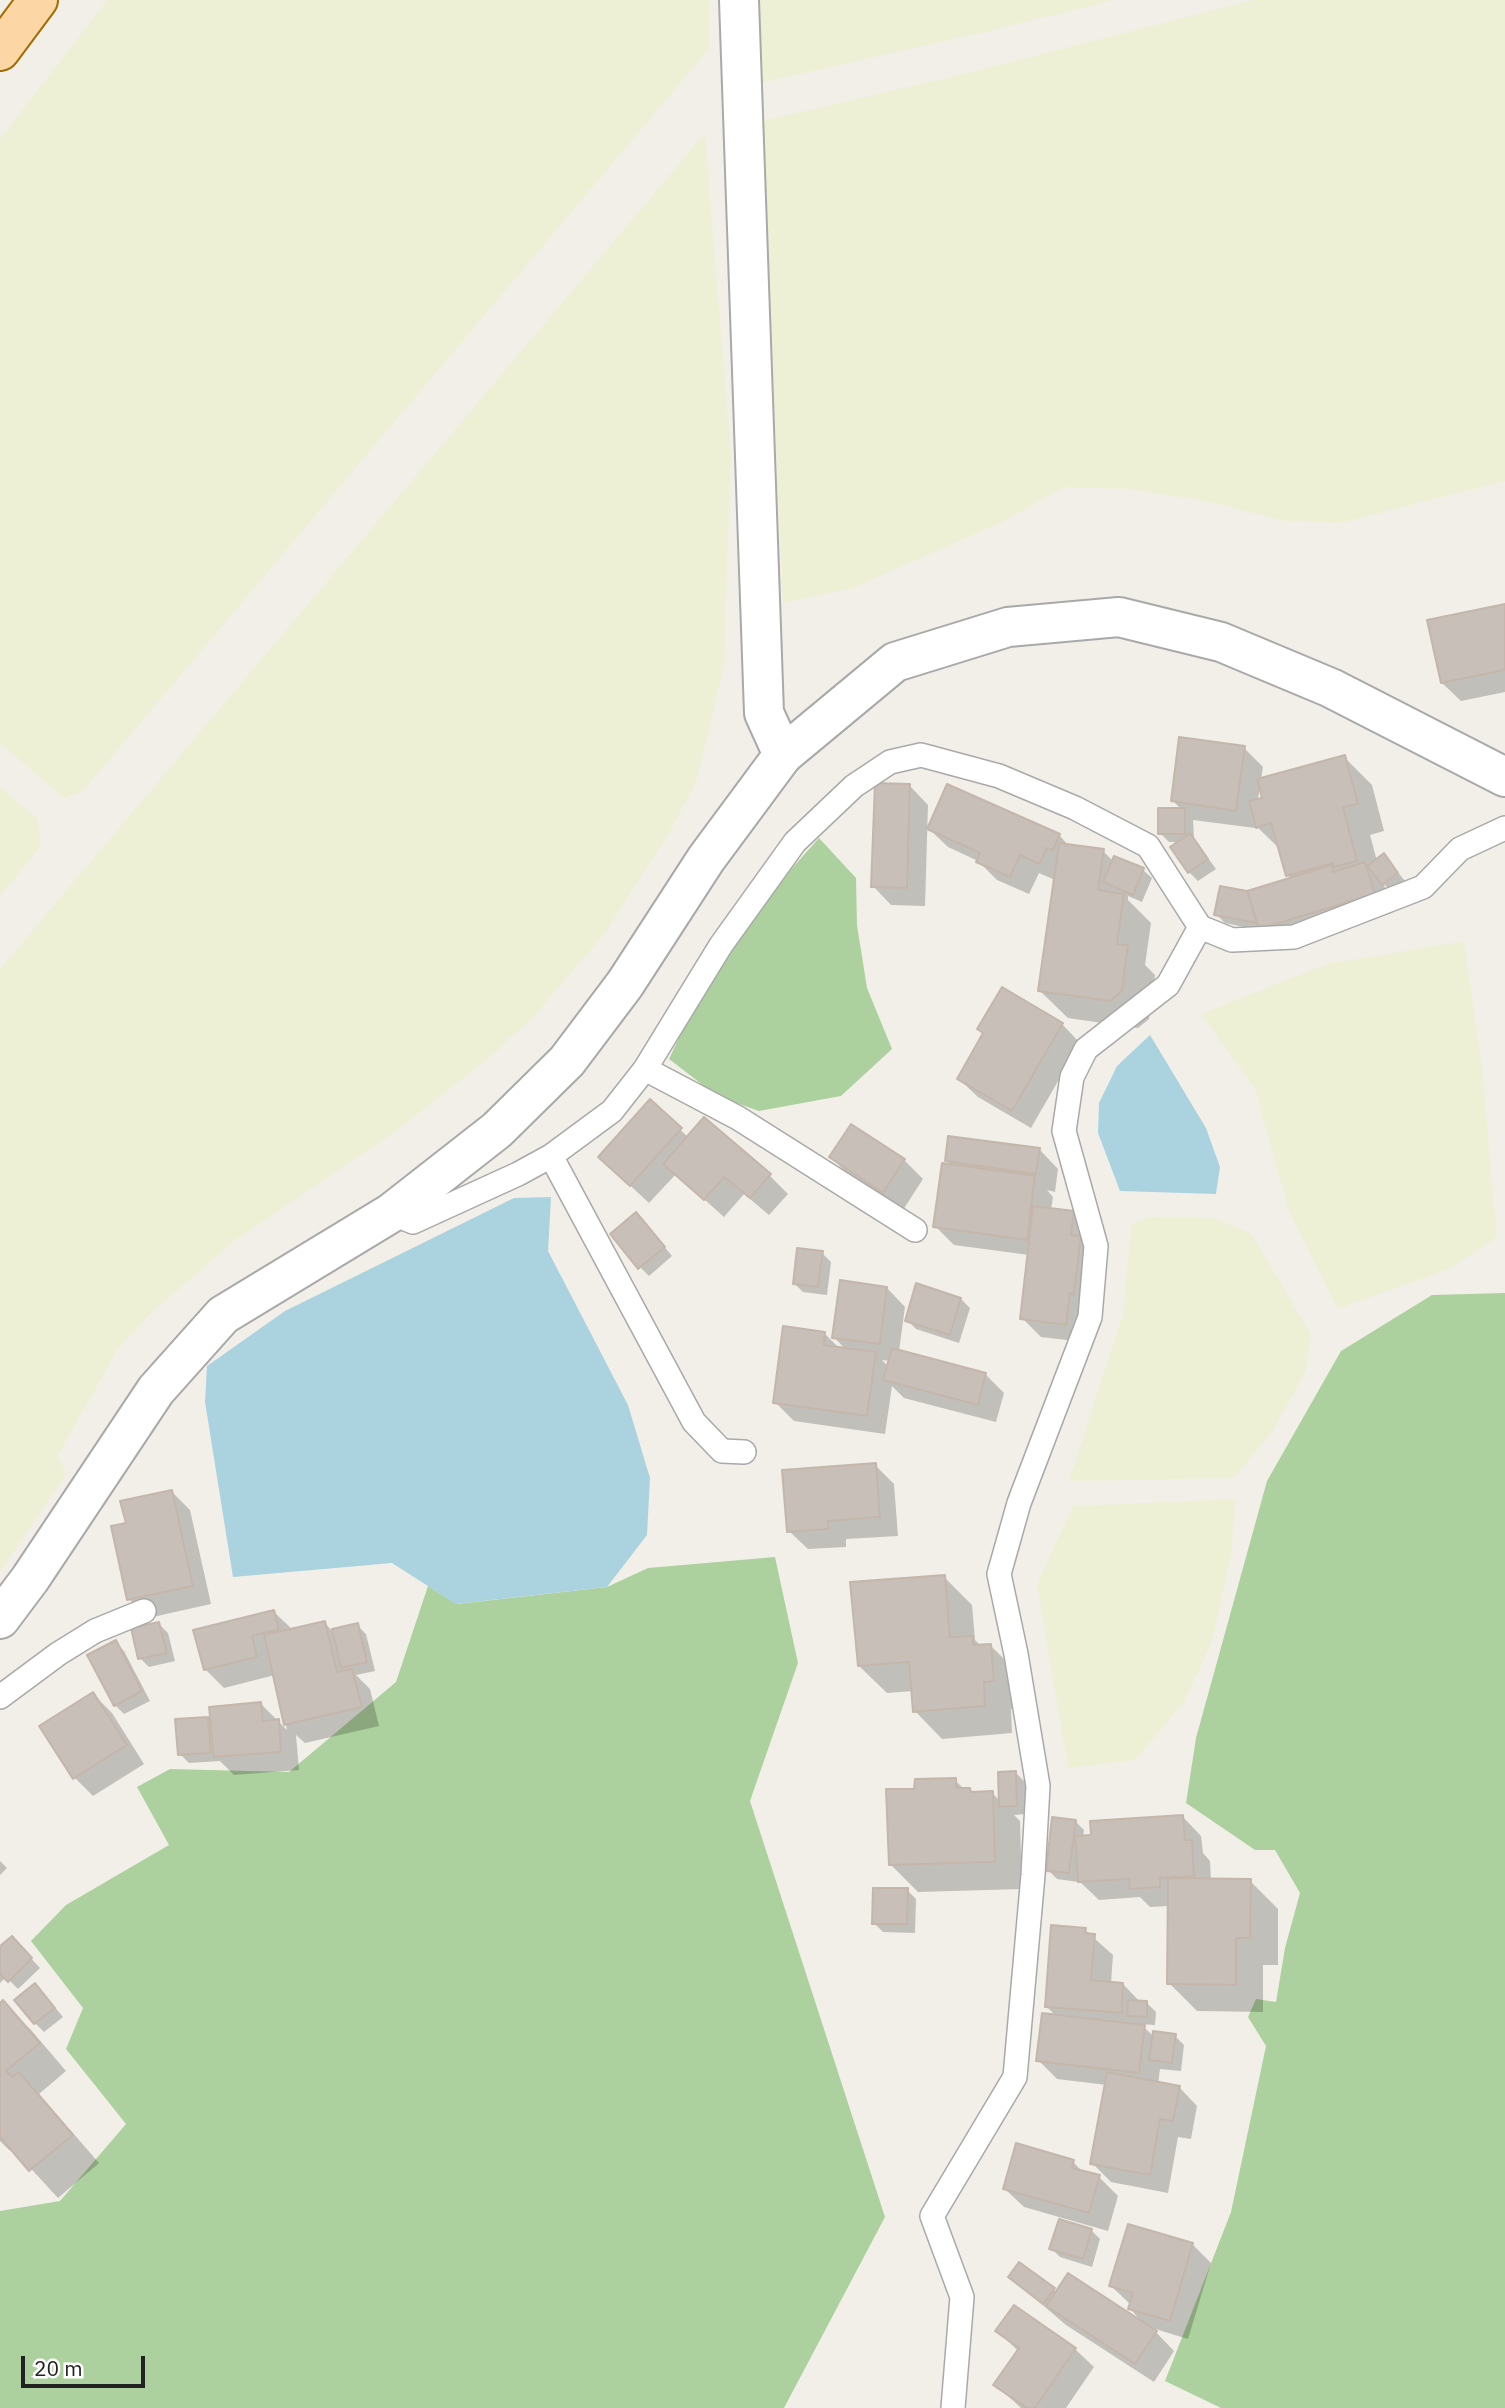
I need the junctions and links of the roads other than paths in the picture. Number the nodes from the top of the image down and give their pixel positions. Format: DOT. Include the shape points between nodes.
graph roads {
  1 [pos="38,0"];
  2 [pos="739,0"];
  3 [pos="0,51"];
  4 [pos="783,755"];
  5 [pos="1505,777"];
  6 [pos="1505,828"];
  7 [pos="1200,927"];
  8 [pos="645,1069"];
  9 [pos="551,1156"];
  10 [pos="391,1213"];
  11 [pos="915,1230"];
  12 [pos="744,1452"];
  13 [pos="144,1611"];
  14 [pos="0,1619"];
  15 [pos="0,1697"];
  16 [pos="953,2408"];
  1 -- 3 [label="main road"];
  2 -- 4 [label="street" via="764,713"];
  4 -- 5 [label="street" via="895,662 1008,627 1119,617 1221,642 1331,688"];
  4 -- 10 [label="street" via="567,1061 497,1130"];
  6 -- 7 [label="lane" via="1460,849 1423,887 1294,937 1232,940"];
  7 -- 8 [label="lane" via="1148,846 999,776 921,755 890,762 854,786 795,842 721,945"];
  7 -- 16 [label="lane" via="1168,985 1086,1049 1072,1077 1064,1130 1096,1246 1090,1317 1019,1503 999,1574 1038,1786 1015,2077 932,2216 962,2297"];
  8 -- 9 [label="lane" via="612,1111"];
  8 -- 11 [label="lane" via="738,1118"];
  9 -- 10 [label="lane" via="413,1222"];
  9 -- 12 [label="lane" via="694,1422 722,1451"];
  10 -- 14 [label="street" via="223,1315 156,1390"];
  13 -- 15 [label="lane" via="95,1631"];
}
